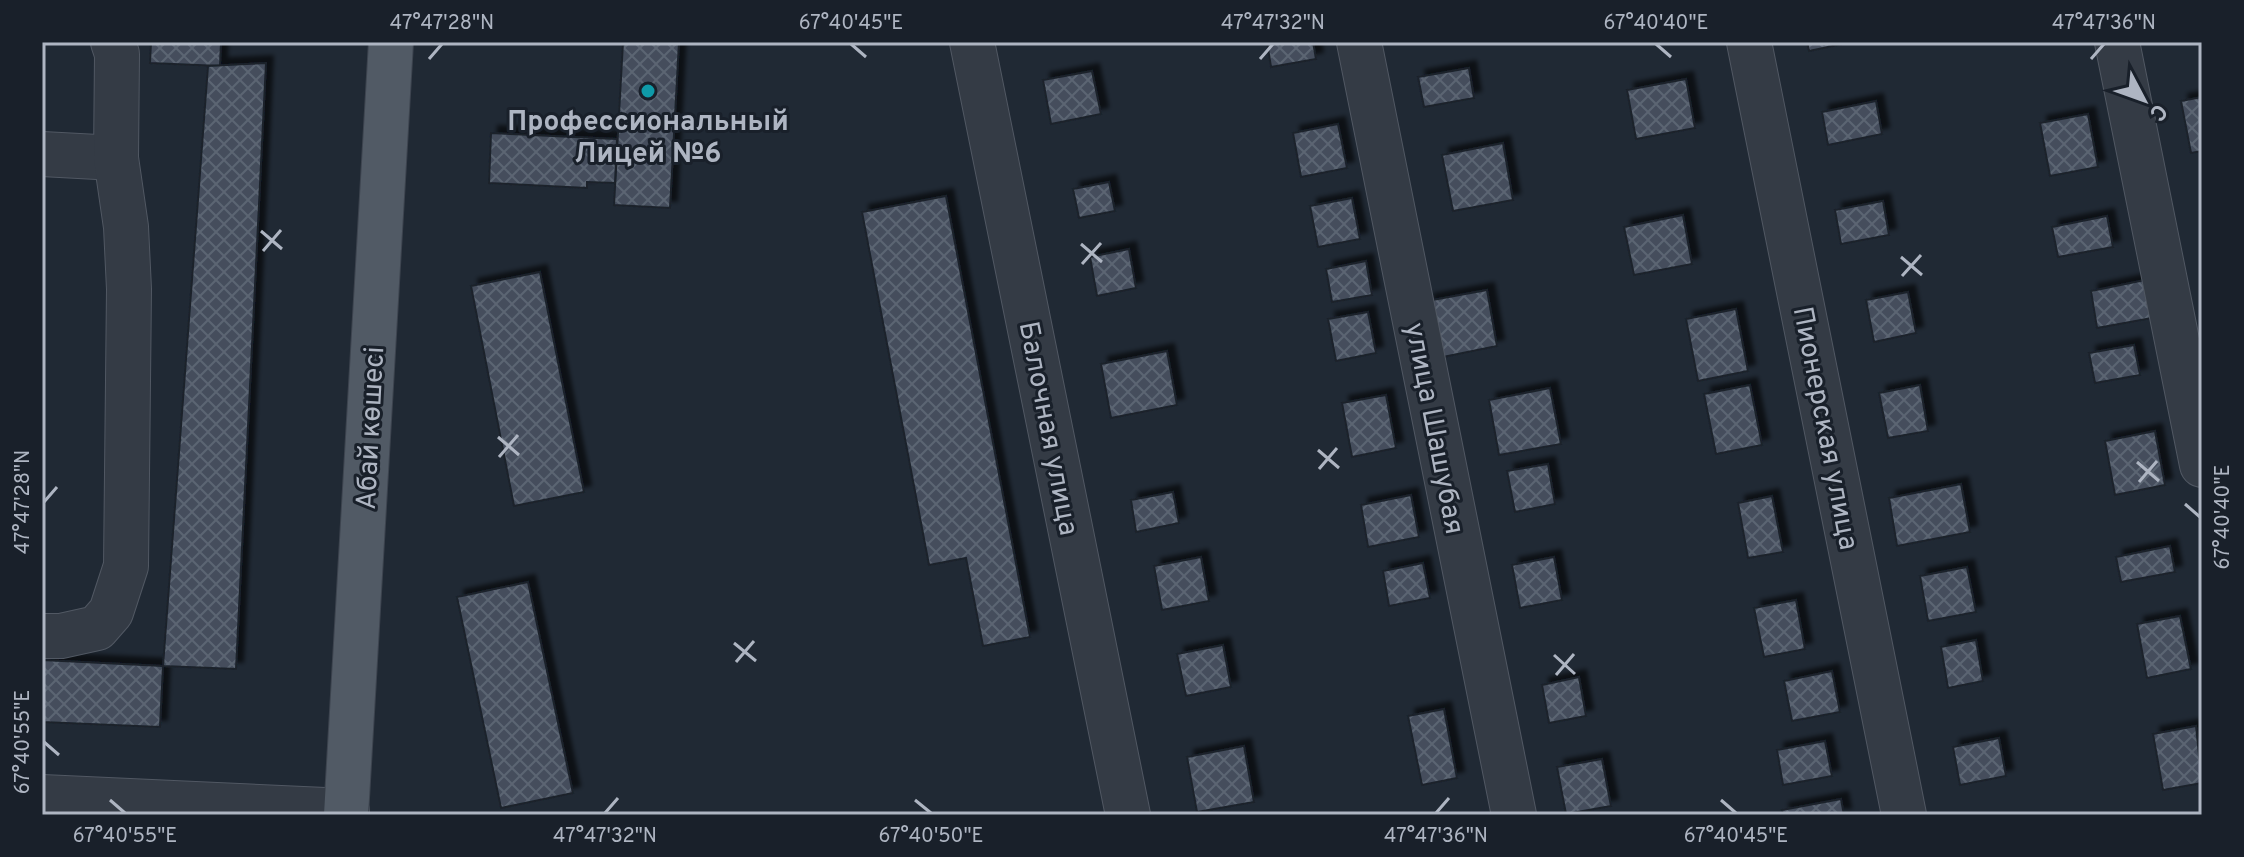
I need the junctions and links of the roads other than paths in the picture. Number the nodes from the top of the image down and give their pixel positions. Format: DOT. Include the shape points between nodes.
graph roads {
  1 [pos="113,42"];
  2 [pos="391,42"];
  3 [pos="972,42"];
  4 [pos="1359,42"];
  5 [pos="1749,42"];
  6 [pos="2117,42"];
  7 [pos="42,154"];
  8 [pos="116,158"];
  9 [pos="2202,465"];
  10 [pos="42,636"];
  11 [pos="47,803"];
  12 [pos="346,813"];
  13 [pos="1128,815"];
  14 [pos="1514,815"];
  15 [pos="1904,815"];
  1 -- 8 [label="street"];
  2 -- 12 [label="main road, Абай көшесі"];
  3 -- 13 [label="street, Балочная улица"];
  4 -- 14 [label="street, улица Шашубая"];
  5 -- 15 [label="street, Пионерская улица"];
  6 -- 9 [label="street"];
  7 -- 8 [label="street"];
  8 -- 10 [label="street" via="129,289 126,566 111,612 97,628"];
  11 -- 12 [label="street"];
}
